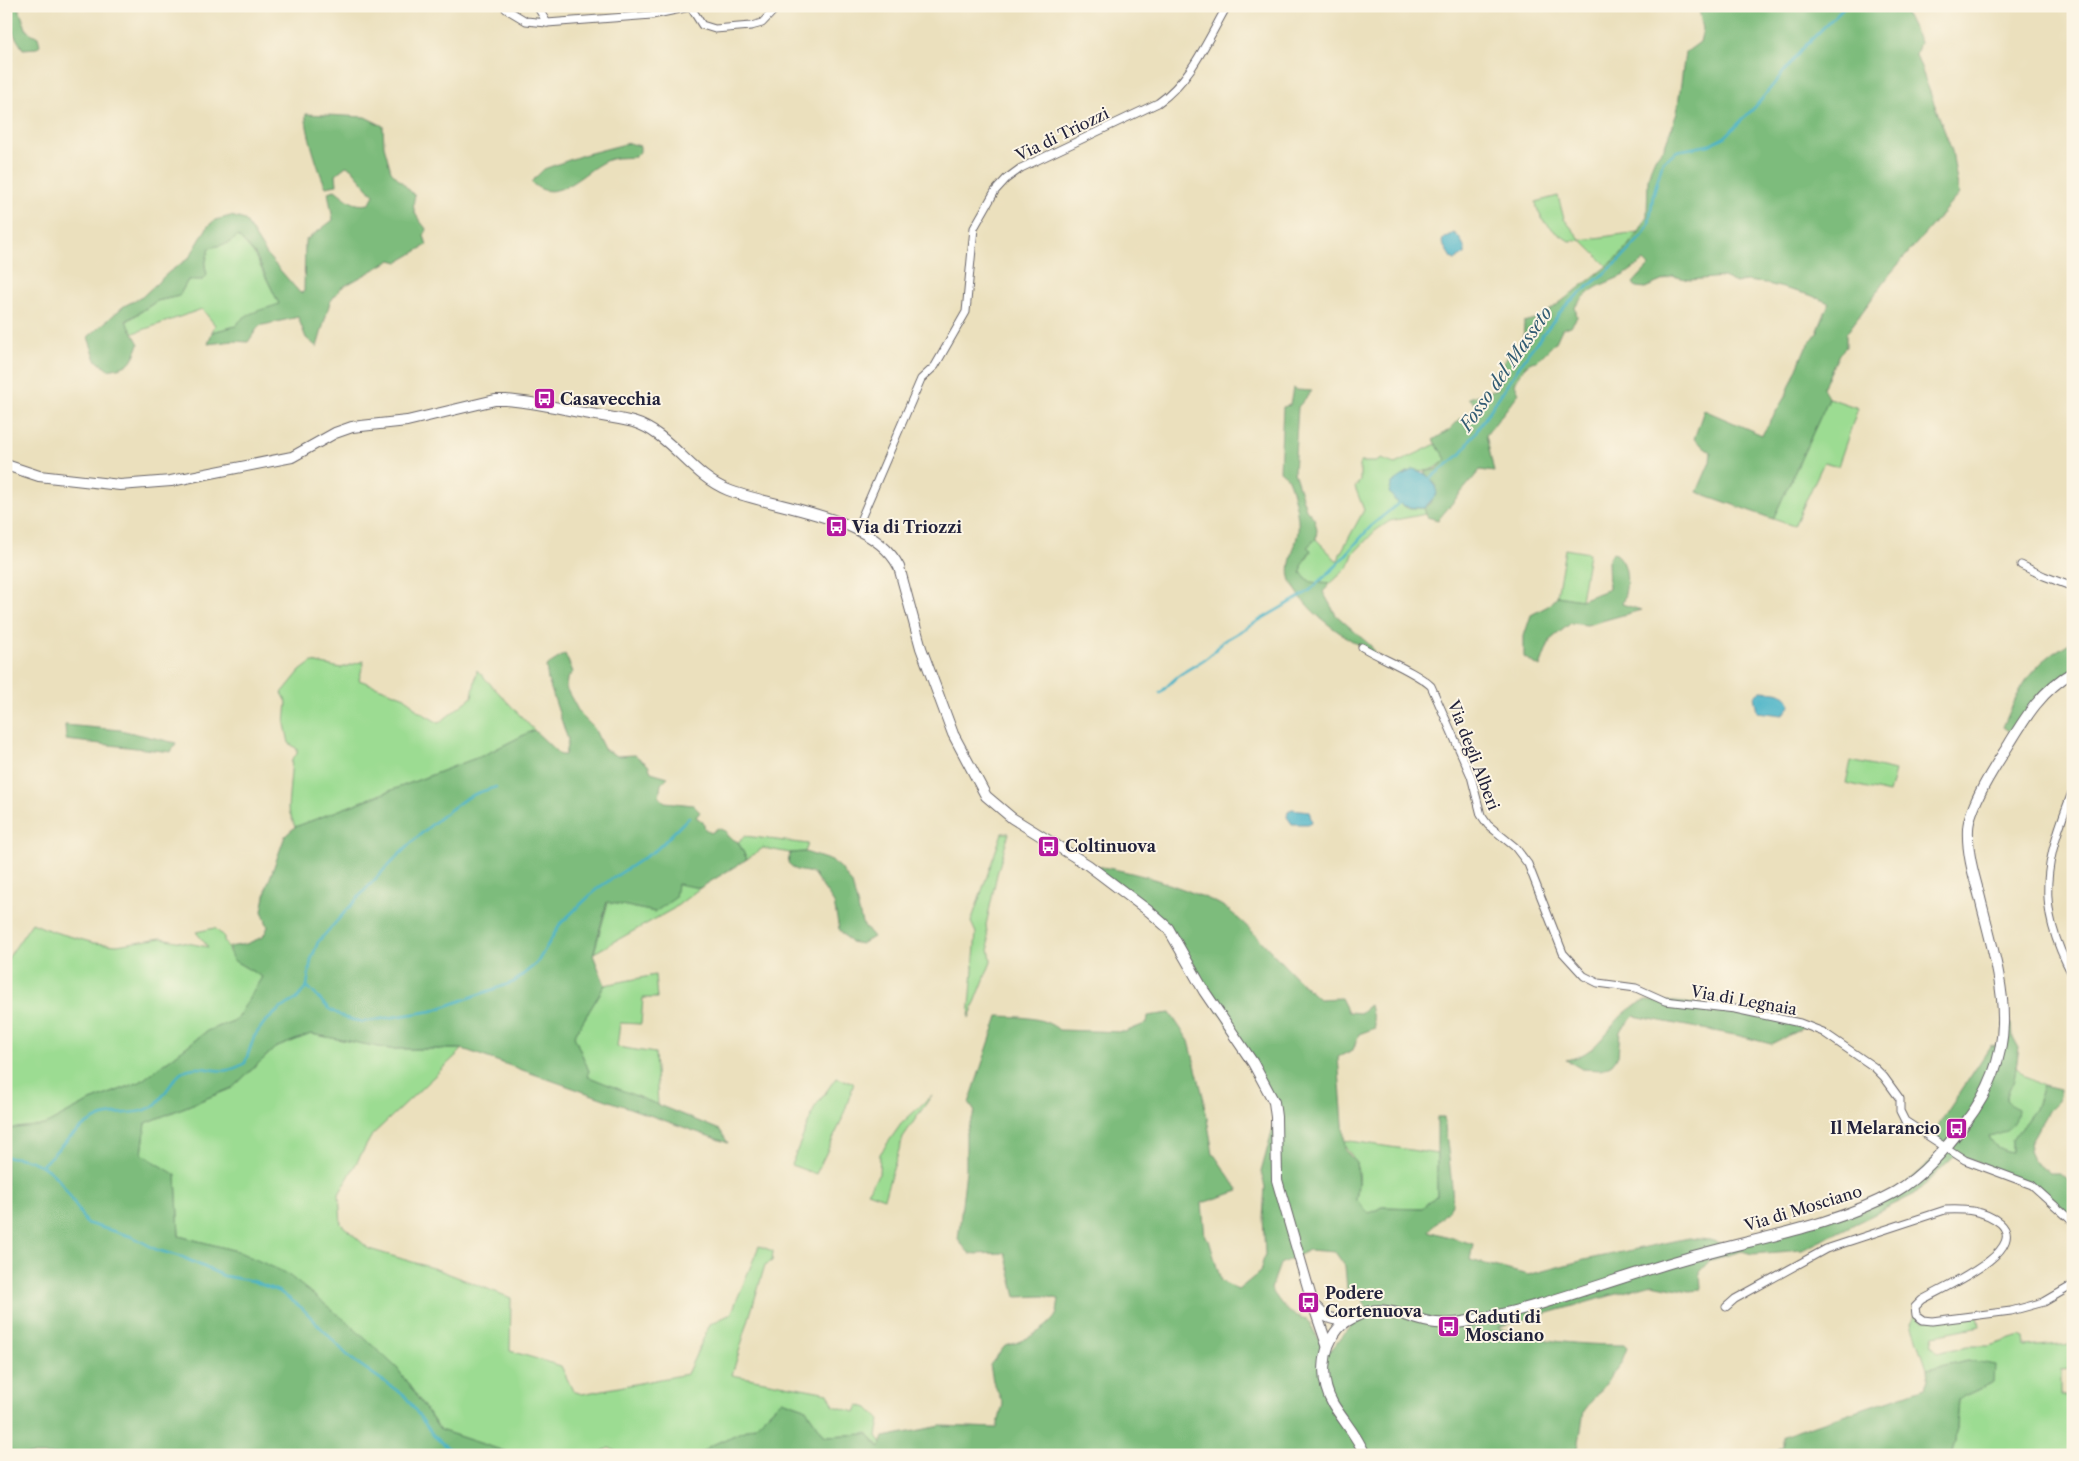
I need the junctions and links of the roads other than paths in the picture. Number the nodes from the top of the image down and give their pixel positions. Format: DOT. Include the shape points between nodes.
graph roads {
  1 [pos="537,6"];
  2 [pos="778,6"];
  3 [pos="1227,6"];
  4 [pos="690,7"];
  5 [pos="506,9"];
  6 [pos="547,23"];
  7 [pos="6,465"];
  8 [pos="856,530"];
  9 [pos="2021,565"];
  10 [pos="2073,587"];
  11 [pos="1362,647"];
  12 [pos="2073,672"];
  13 [pos="2073,790"];
  14 [pos="2073,976"];
  15 [pos="1665,1001"];
  16 [pos="1946,1148"];
  17 [pos="2073,1222"];
  18 [pos="2073,1285"];
  19 [pos="1313,1304"];
  20 [pos="1726,1306"];
  21 [pos="1350,1319"];
  22 [pos="1328,1345"];
  23 [pos="1365,1455"];
  1 -- 6 [label="street"];
  2 -- 4 [label="street" via="762,23 715,29 702,25"];
  3 -- 8 [label="street, Via di Triozzi" via="1175,91 1158,103 1021,168 995,191 974,228 966,312 935,366 922,379"];
  4 -- 6 [label="street" via="652,15"];
  5 -- 6 [label="street" via="526,20"];
  7 -- 8 [label="street" via="38,476 120,485 171,480 292,457 352,427 407,421 506,400 634,422 658,434 700,474 725,489 753,499 809,510"];
  8 -- 19 [label="street" via="885,548 896,562 921,648 951,728 986,796 1012,818 1088,865 1168,928 1204,991 1253,1063 1274,1102 1277,1180"];
  9 -- 10 [label="street"];
  11 -- 15 [label="street, Via degli Alberi" via="1431,686 1471,776 1481,815 1528,864 1562,953 1584,976 1598,983 1636,988"];
  12 -- 16 [label="street, Via di Mosciano" via="2059,680 2028,712 1993,770 1969,819 1968,851 2000,985 2004,1032 2002,1050 1990,1085"];
  13 -- 14 [label="street" via="2047,871 2047,894 2054,935"];
  15 -- 16 [label="street, Via di Legnaia" via="1735,1009 1800,1023 1823,1032 1874,1068 1900,1099 1900,1111 1905,1121"];
  16 -- 17 [label="street, Via di Legnaia" via="1965,1160 2032,1185"];
  16 -- 21 [label="street, Via di Mosciano" via="1899,1190 1860,1209 1688,1257 1586,1290 1491,1317 1455,1323 1435,1323 1384,1309 1368,1311"];
  18 -- 20 [label="street" via="2044,1302 2011,1311 1956,1320 1923,1320 1916,1315 1915,1307 1993,1260 2004,1247 2007,1237 2002,1226 1988,1214 1964,1209 1945,1210 1826,1249"];
  19 -- 21 [label="street" via="1325,1316 1336,1321"];
  19 -- 22 [label="street"];
  21 -- 22 [label="street, Via di Mosciano" via="1337,1330"];
  22 -- 23 [label="street, Via di Mosciano" via="1324,1361 1327,1392 1357,1436"];
}
